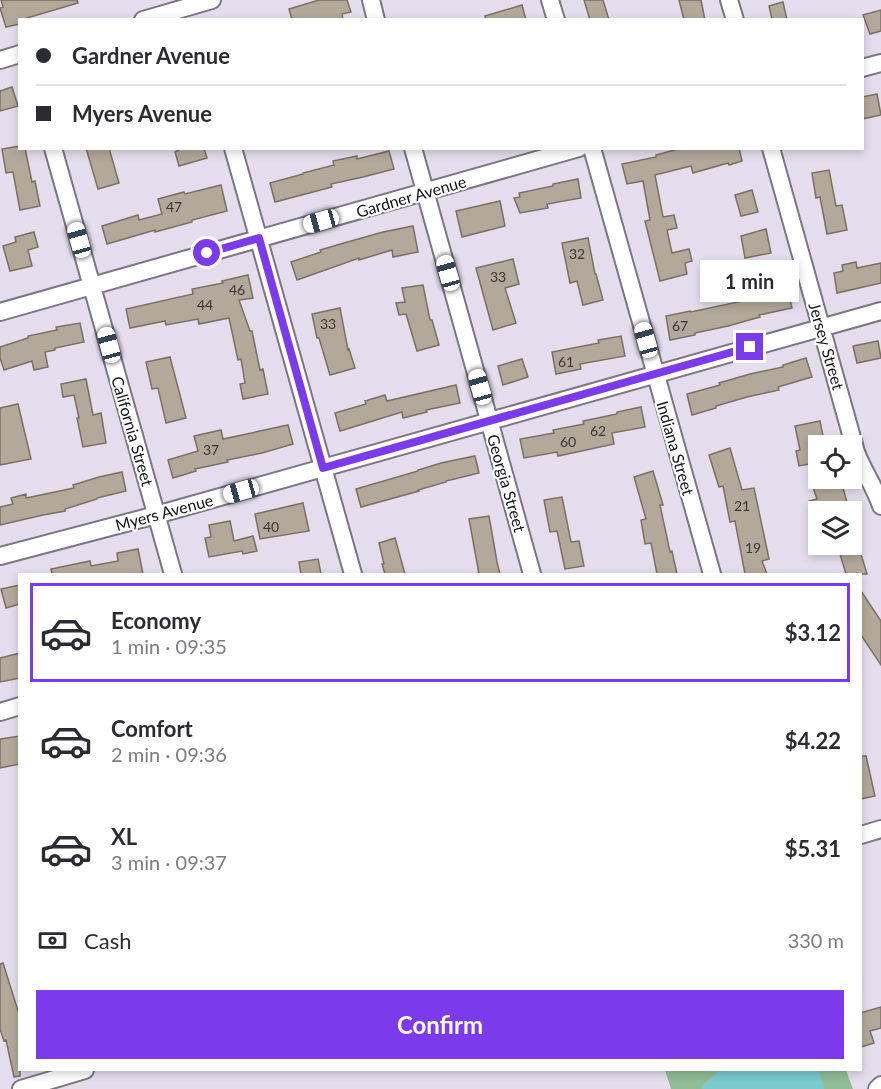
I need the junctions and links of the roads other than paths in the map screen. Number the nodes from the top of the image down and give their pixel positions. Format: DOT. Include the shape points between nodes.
graph roads {
  1 [pos="213,0"];
  2 [pos="371,0"];
  3 [pos="550,0"];
  4 [pos="729,0"];
  5 [pos="195,13"];
  6 [pos="158,18"];
  7 [pos="376,18"];
  8 [pos="555,18"];
  9 [pos="734,18"];
  10 [pos="18,55"];
  11 [pos="0,60"];
  12 [pos="881,63"];
  13 [pos="864,67"];
  14 [pos="54,150"];
  15 [pos="234,150"];
  16 [pos="414,150"];
  17 [pos="572,150"];
  18 [pos="593,150"];
  19 [pos="772,150"];
  20 [pos="425,192"];
  21 [pos="259,238"];
  22 [pos="92,286"];
  23 [pos="881,311"];
  24 [pos="0,312"];
  25 [pos="822,327"];
  26 [pos="656,374"];
  27 [pos="489,421"];
  28 [pos="323,468"];
  29 [pos="881,506"];
  30 [pos="156,515"];
  31 [pos="0,556"];
  32 [pos="173,573"];
  33 [pos="353,573"];
  34 [pos="532,573"];
  35 [pos="712,573"];
  36 [pos="18,707"];
  37 [pos="0,712"];
  38 [pos="881,830"];
  39 [pos="862,836"];
  40 [pos="82,1071"];
  41 [pos="881,1084"];
  42 [pos="21,1089"];
  43 [pos="877,1089"];
  1 -- 5 [label="street"];
  2 -- 7 [label="street"];
  3 -- 8 [label="street"];
  4 -- 9 [label="street"];
  5 -- 6 [label="street"];
  10 -- 11 [label="street"];
  12 -- 13 [label="street"];
  14 -- 22 [label="street, California Street"];
  15 -- 21 [label="street"];
  16 -- 20 [label="street, Georgia Street"];
  17 -- 20 [label="street, Gardner Avenue"];
  18 -- 26 [label="street, Indiana Street"];
  19 -- 25 [label="street, Jersey Street"];
  20 -- 21 [label="street, Gardner Avenue"];
  20 -- 27 [label="street, Georgia Street"];
  21 -- 22 [label="street, Gardner Avenue"];
  21 -- 28 [label="street"];
  22 -- 24 [label="street, Gardner Avenue"];
  22 -- 30 [label="street, California Street"];
  23 -- 25 [label="street, Myers Avenue"];
  25 -- 26 [label="street, Myers Avenue"];
  25 -- 29 [label="street, Jersey Street" via="856,452"];
  26 -- 27 [label="street, Myers Avenue"];
  26 -- 35 [label="street, Indiana Street"];
  27 -- 28 [label="street, Myers Avenue"];
  27 -- 34 [label="street, Georgia Street"];
  28 -- 30 [label="street, Myers Avenue"];
  28 -- 33 [label="street"];
  30 -- 31 [label="street, Myers Avenue"];
  30 -- 32 [label="street, California Street"];
  36 -- 37 [label="street"];
  38 -- 39 [label="street"];
  40 -- 42 [label="street"];
  41 -- 43 [label="street"];
}
